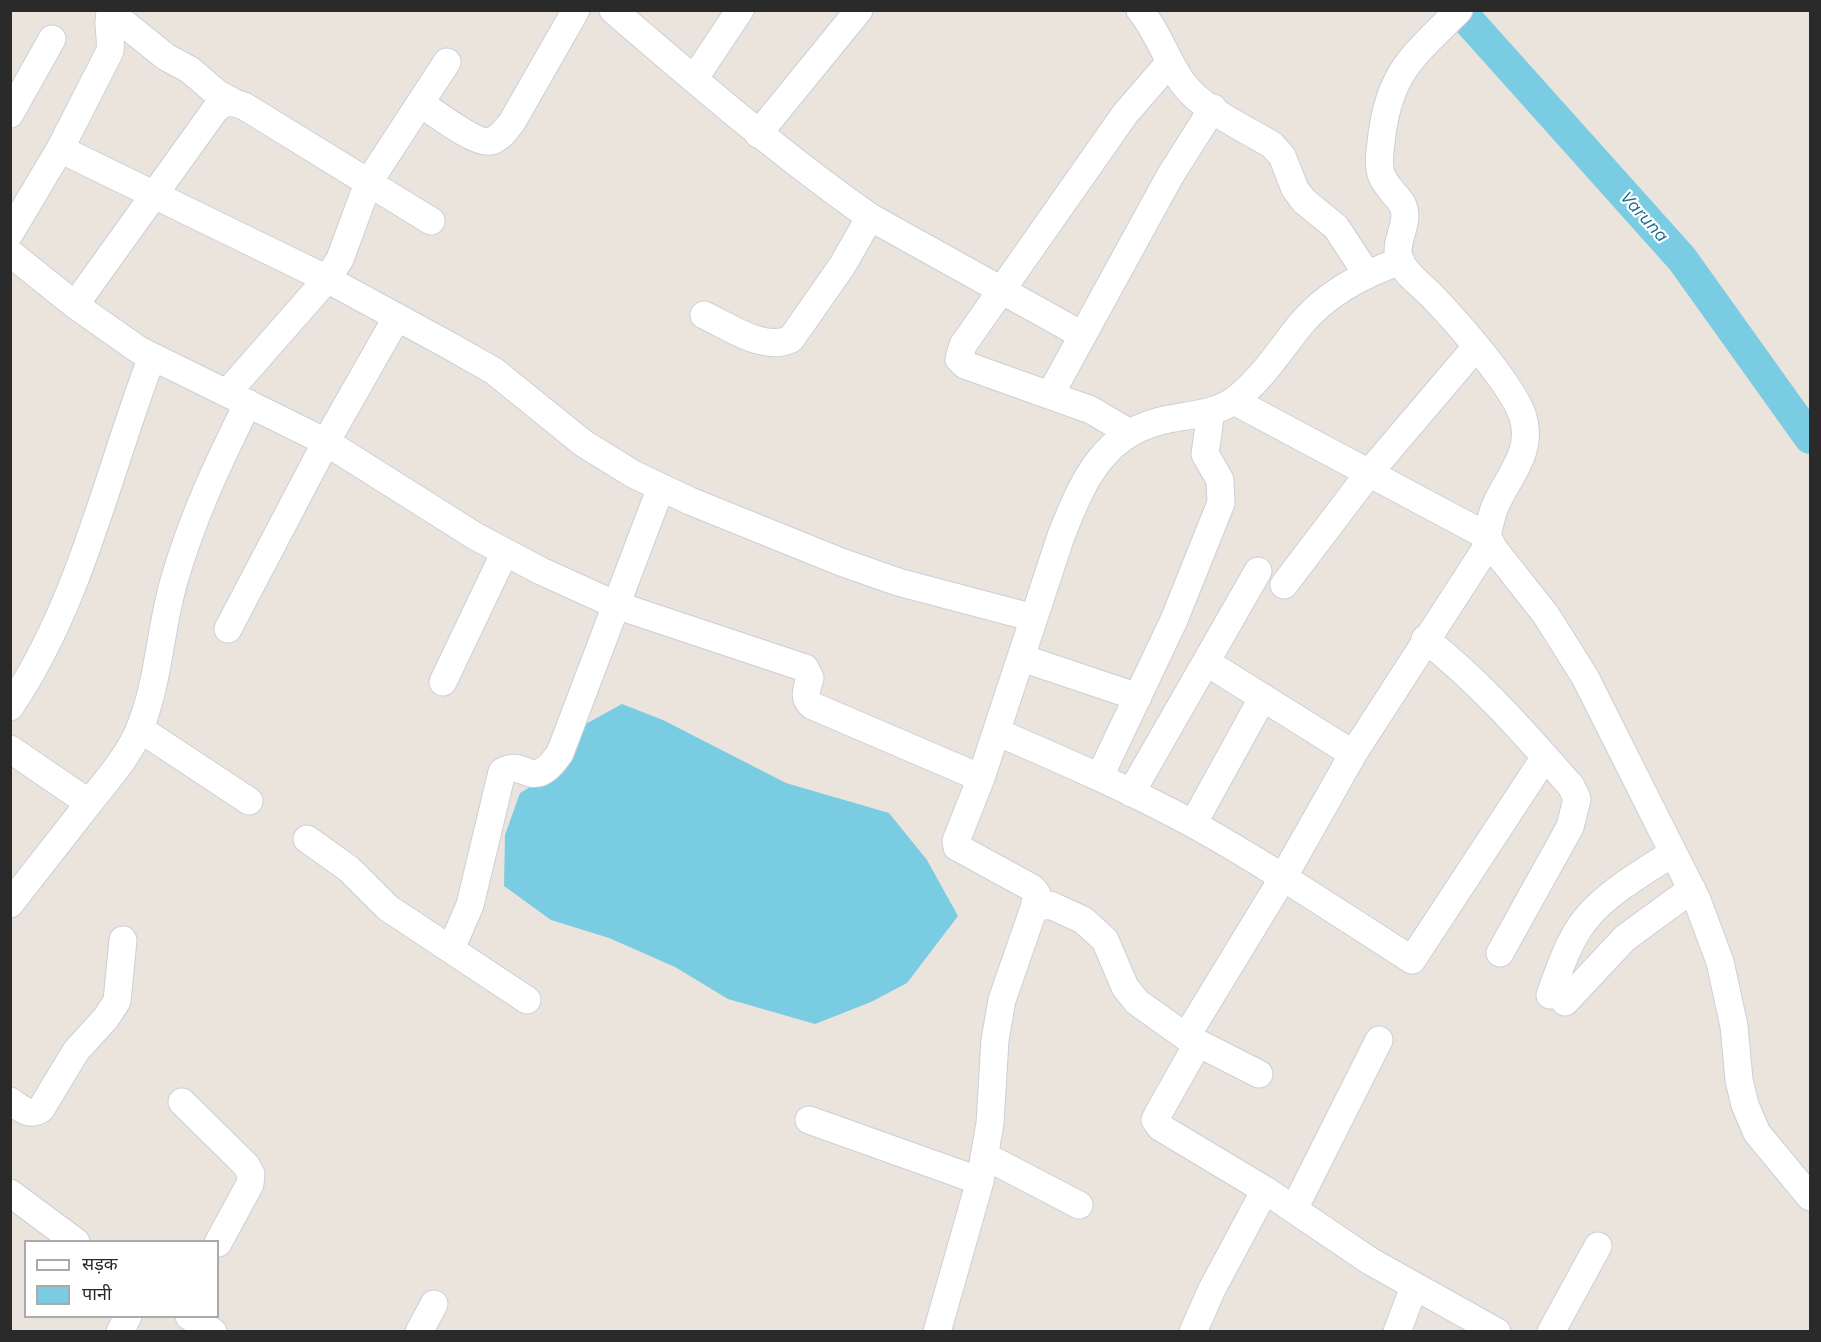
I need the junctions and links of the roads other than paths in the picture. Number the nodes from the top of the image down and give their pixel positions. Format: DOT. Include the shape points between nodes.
graph roads {
  1 [pos="576,10"];
  2 [pos="613,10"];
  3 [pos="740,10"];
  4 [pos="859,10"];
  5 [pos="1140,10"];
  6 [pos="1459,10"];
  7 [pos="110,11"];
  8 [pos="52,39"];
  9 [pos="447,62"];
  10 [pos="1170,62"];
  11 [pos="694,80"];
  12 [pos="233,102"];
  13 [pos="420,103"];
  14 [pos="1213,108"];
  15 [pos="10,114"];
  16 [pos="759,134"];
  17 [pos="60,149"];
  18 [pos="368,183"];
  19 [pos="154,195"];
  20 [pos="18,202"];
  21 [pos="870,217"];
  22 [pos="430,221"];
  23 [pos="10,233"];
  24 [pos="10,253"];
  25 [pos="1401,261"];
  26 [pos="1366,273"];
  27 [pos="327,279"];
  28 [pos="1002,289"];
  29 [pos="75,305"];
  30 [pos="704,315"];
  31 [pos="397,317"];
  32 [pos="1082,335"];
  33 [pos="1476,347"];
  34 [pos="152,357"];
  35 [pos="1050,395"];
  36 [pos="237,398"];
  37 [pos="1223,406"];
  38 [pos="1128,432"];
  39 [pos="326,442"];
  40 [pos="1369,473"];
  41 [pos="661,487"];
  42 [pos="1489,539"];
  43 [pos="505,552"];
  44 [pos="1258,571"];
  45 [pos="1284,585"];
  46 [pos="616,605"];
  47 [pos="1034,618"];
  48 [pos="228,629"];
  49 [pos="1425,639"];
  50 [pos="1022,658"];
  51 [pos="1206,662"];
  52 [pos="443,682"];
  53 [pos="1138,697"];
  54 [pos="1263,697"];
  55 [pos="10,707"];
  56 [pos="140,729"];
  57 [pos="997,732"];
  58 [pos="10,749"];
  59 [pos="1353,754"];
  60 [pos="1545,757"];
  61 [pos="1100,776"];
  62 [pos="981,778"];
  63 [pos="1131,793"];
  64 [pos="249,801"];
  65 [pos="89,803"];
  66 [pos="1193,824"];
  67 [pos="307,839"];
  68 [pos="1673,853"];
  69 [pos="1284,876"];
  70 [pos="1692,889"];
  71 [pos="10,904"];
  72 [pos="1034,908"];
  73 [pos="123,940"];
  74 [pos="451,949"];
  75 [pos="1500,952"];
  76 [pos="527,1000"];
  77 [pos="1192,1040"];
  78 [pos="1379,1040"];
  79 [pos="1259,1074"];
  80 [pos="10,1101"];
  81 [pos="182,1102"];
  82 [pos="809,1120"];
  83 [pos="983,1168"];
  84 [pos="1265,1190"];
  85 [pos="10,1193"];
  86 [pos="1810,1197"];
  87 [pos="1079,1206"];
  88 [pos="1294,1209"];
  89 [pos="73,1240"];
  90 [pos="219,1241"];
  91 [pos="1598,1246"];
  92 [pos="1414,1287"];
  93 [pos="434,1304"];
  94 [pos="127,1318"];
  95 [pos="191,1318"];
  96 [pos="1460,1323"];
  97 [pos="120,1332"];
  98 [pos="213,1332"];
  99 [pos="419,1332"];
  100 [pos="937,1332"];
  101 [pos="1193,1332"];
  102 [pos="1397,1332"];
  103 [pos="1497,1332"];
  104 [pos="1551,1332"];
  1 -- 13 [label="street" via="512,122 500,136 489,142 477,139"];
  2 -- 11 [label="street"];
  3 -- 11 [label="street"];
  4 -- 16 [label="street"];
  5 -- 10 [label="street"];
  6 -- 25 [label="street" via="1410,60 1392,87 1386,109 1378,162 1405,216 1397,246"];
  7 -- 12 [label="street" via="166,57"];
  7 -- 17 [label="street" via="110,51"];
  8 -- 15 [label="street"];
  9 -- 13 [label="street"];
  10 -- 14 [label="street" via="1197,98"];
  10 -- 28 [label="street" via="1125,114"];
  11 -- 16 [label="street"];
  12 -- 18 [label="street"];
  12 -- 19 [label="street" via="223,103 215,110"];
  13 -- 18 [label="street"];
  14 -- 26 [label="street" via="1272,145 1295,189 1336,227"];
  14 -- 32 [label="street" via="1179,160"];
  16 -- 21 [label="street"];
  17 -- 19 [label="street"];
  17 -- 20 [label="street"];
  18 -- 22 [label="street"];
  18 -- 27 [label="street" via="340,259"];
  19 -- 27 [label="street"];
  19 -- 29 [label="street"];
  20 -- 23 [label="street"];
  21 -- 28 [label="street"];
  21 -- 30 [label="street" via="843,266 791,339 780,344 765,342"];
  24 -- 29 [label="street"];
  25 -- 26 [label="street"];
  25 -- 33 [label="street"];
  26 -- 37 [label="street" via="1323,304 1302,324 1279,356"];
  27 -- 31 [label="street"];
  27 -- 36 [label="street"];
  28 -- 32 [label="street"];
  28 -- 35 [label="street" via="963,345 959,359"];
  29 -- 34 [label="street"];
  31 -- 39 [label="street"];
  31 -- 41 [label="street" via="494,372 583,443"];
  32 -- 35 [label="street"];
  33 -- 40 [label="street"];
  33 -- 42 [label="street" via="1523,417 1526,443 1518,467 1494,508"];
  34 -- 36 [label="street"];
  34 -- 55 [label="street" via="76,576 37,663"];
  35 -- 38 [label="street" via="1091,410"];
  36 -- 39 [label="street"];
  36 -- 56 [label="street" via="173,583"];
  37 -- 38 [label="street"];
  37 -- 40 [label="street"];
  37 -- 53 [label="street" via="1205,454 1220,480 1221,503"];
  38 -- 47 [label="street" via="1106,451 1075,500"];
  39 -- 43 [label="street"];
  39 -- 48 [label="street"];
  40 -- 42 [label="street"];
  40 -- 45 [label="street"];
  41 -- 46 [label="street"];
  41 -- 47 [label="street" via="841,562 898,582"];
  42 -- 49 [label="street"];
  42 -- 68 [label="street" via="1546,615 1585,677"];
  43 -- 46 [label="street"];
  43 -- 52 [label="street"];
  44 -- 51 [label="street"];
  46 -- 62 [label="street" via="805,668 810,678 807,702 813,706"];
  46 -- 74 [label="street" via="560,753 545,771 535,775 516,769 502,772 470,905"];
  47 -- 50 [label="street"];
  49 -- 59 [label="street"];
  49 -- 60 [label="street" via="1453,661"];
  50 -- 53 [label="street"];
  50 -- 57 [label="street"];
  51 -- 54 [label="street"];
  51 -- 63 [label="street"];
  53 -- 61 [label="street"];
  54 -- 59 [label="street"];
  54 -- 66 [label="street"];
  56 -- 64 [label="street"];
  56 -- 65 [label="street" via="119,765"];
  57 -- 61 [label="street"];
  57 -- 62 [label="street"];
  58 -- 65 [label="street"];
  59 -- 69 [label="street"];
  60 -- 69 [label="street" via="1412,960"];
  60 -- 75 [label="street" via="1571,786 1577,799 1575,814"];
  61 -- 63 [label="street"];
  62 -- 72 [label="street" via="957,847 1032,888 1037,894"];
  63 -- 66 [label="street"];
  65 -- 71 [label="street"];
  66 -- 69 [label="street"];
  67 -- 74 [label="street" via="349,869 388,908"];
  68 -- 70 [label="street"];
  68 -- 70 [label="street" via="1628,882 1585,920 1563,960 1557,999 1625,938"];
  69 -- 77 [label="street"];
  70 -- 86 [label="street" via="1720,962 1745,1105 1756,1133"];
  72 -- 77 [label="street" via="1050,905 1095,929 1137,1002"];
  72 -- 83 [label="street" via="1002,1000"];
  73 -- 80 [label="street" via="117,1000 106,1018 76,1051 41,1109 29,1113"];
  74 -- 76 [label="street"];
  77 -- 79 [label="street"];
  77 -- 84 [label="street" via="1155,1120 1160,1128"];
  78 -- 88 [label="street"];
  81 -- 90 [label="street" via="251,1174 250,1184"];
  82 -- 83 [label="street"];
  83 -- 87 [label="street"];
  83 -- 100 [label="street"];
  84 -- 88 [label="street"];
  84 -- 101 [label="street"];
  85 -- 89 [label="street"];
  88 -- 92 [label="street"];
  91 -- 104 [label="street"];
  92 -- 96 [label="street"];
  92 -- 102 [label="street"];
  93 -- 99 [label="street"];
  94 -- 97 [label="street"];
  95 -- 98 [label="street"];
  96 -- 103 [label="street"];
}
